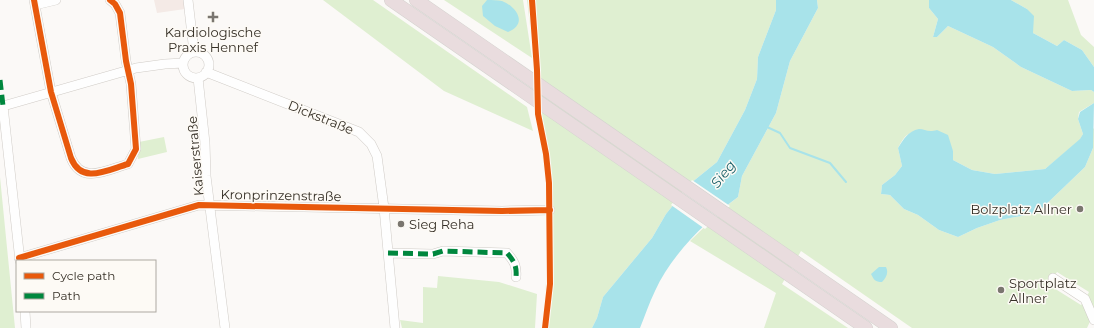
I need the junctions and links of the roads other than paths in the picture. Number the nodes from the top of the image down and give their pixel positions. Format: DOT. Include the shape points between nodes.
graph roads {
  1 [pos="56,0"];
  2 [pos="110,0"];
  3 [pos="188,0"];
  4 [pos="391,0"];
  5 [pos="416,0"];
  6 [pos="34,2"];
  7 [pos="194,52"];
  8 [pos="183,63"];
  9 [pos="128,70"];
  10 [pos="206,72"];
  11 [pos="198,78"];
  12 [pos="51,92"];
  13 [pos="1,107"];
  14 [pos="210,205"];
  15 [pos="384,208"];
  16 [pos="550,210"];
  17 [pos="388,253"];
  18 [pos="20,259"];
  19 [pos="516,276"];
  20 [pos="1053,278"];
  21 [pos="25,312"];
  22 [pos="1094,320"];
  23 [pos="26,328"];
  24 [pos="225,328"];
  25 [pos="395,328"];
  26 [pos="866,328"];
  27 [pos="891,328"];
  1 -- 6 [label="street"];
  2 -- 9 [label="street" via="120,13"];
  3 -- 7 [label="street"];
  4 -- 26 [label="highway"];
  5 -- 27 [label="highway"];
  6 -- 12 [label="street"];
  7 -- 8 [label="street" via="188,55"];
  7 -- 10 [label="street" via="201,53 207,58"];
  8 -- 9 [label="street" via="158,64"];
  8 -- 11 [label="street" via="186,74"];
  9 -- 12 [label="street"];
  9 -- 12 [label="street" via="136,149 128,164 92,174 82,172 74,166"];
  10 -- 11 [label="street"];
  10 -- 15 [label="street, Dickstraße" via="359,132 371,144 377,156"];
  11 -- 14 [label="street, Kaiserstraße"];
  12 -- 13 [label="street"];
  13 -- 18 [label="street"];
  14 -- 15 [label="street, Kronprinzenstraße"];
  14 -- 18 [label="street, Kronprinzenstraße" via="199,205"];
  14 -- 24 [label="street, Kaiserstraße"];
  15 -- 16 [label="street, Kronprinzenstraße"];
  15 -- 17 [label="street, Dickstraße"];
  17 -- 19 [label="street" via="507,253 514,260"];
  17 -- 25 [label="street, Dickstraße"];
  20 -- 22 [label="street" via="1085,299"];
  21 -- 23 [label="street"];
}
